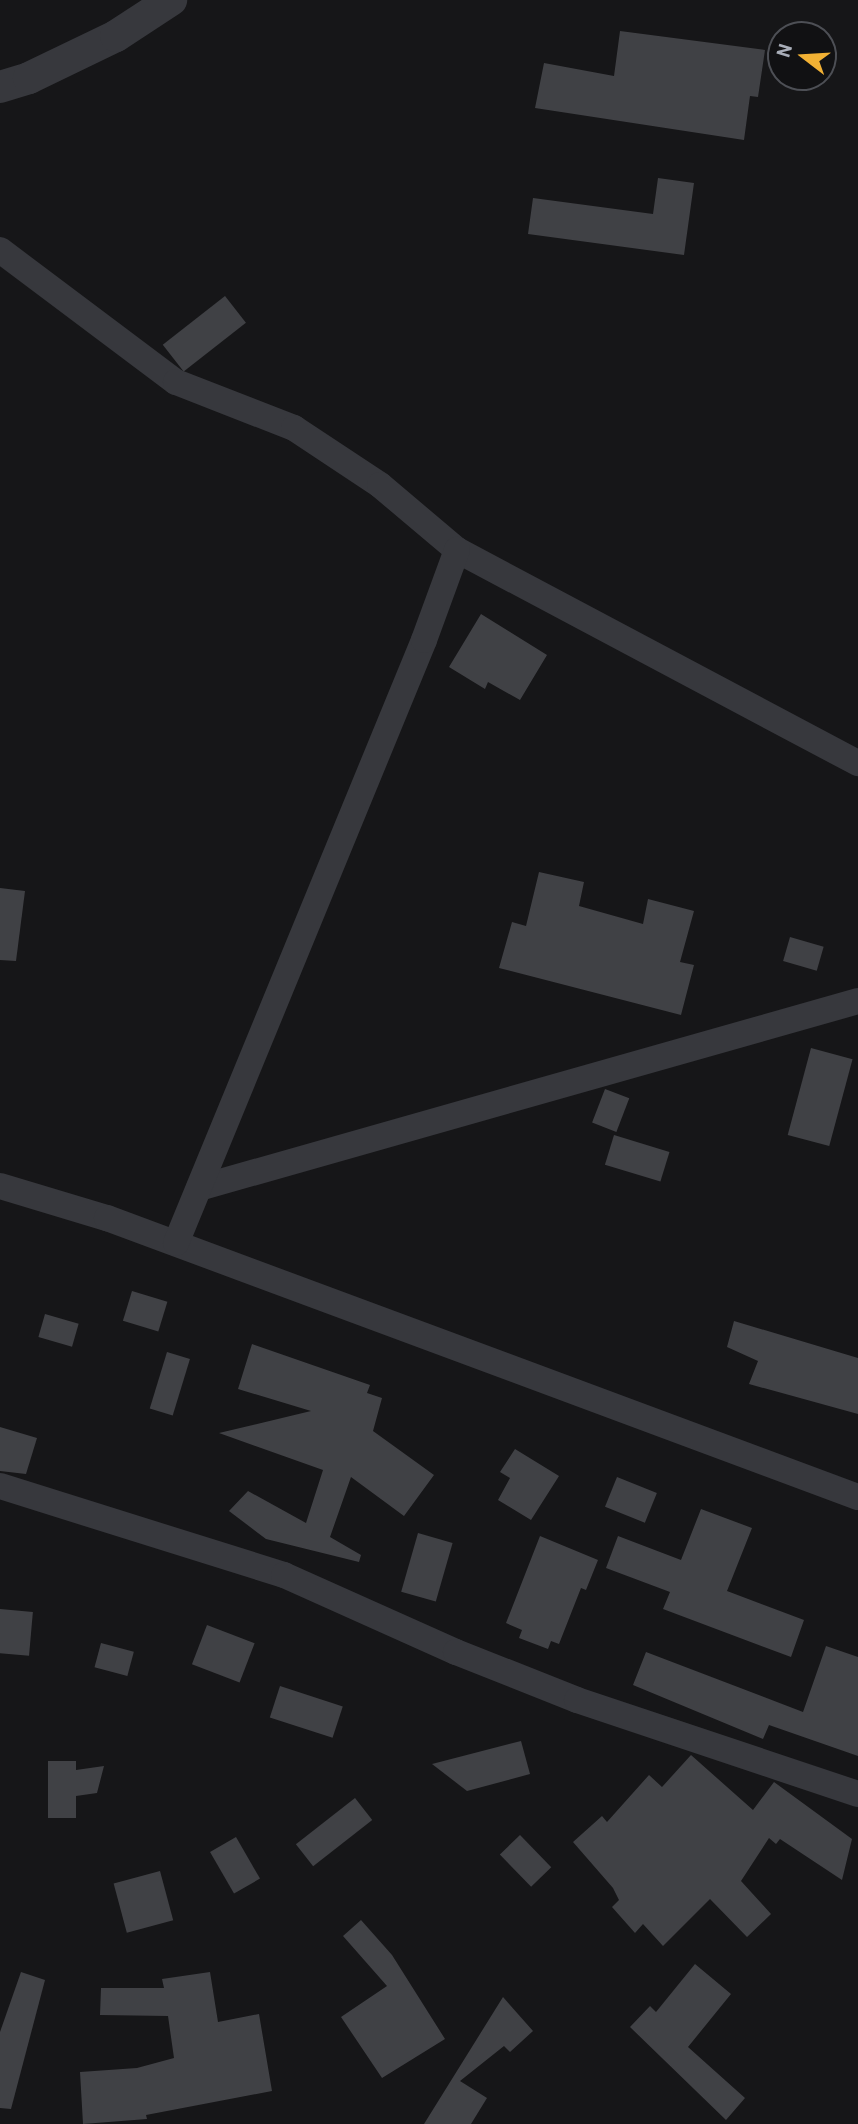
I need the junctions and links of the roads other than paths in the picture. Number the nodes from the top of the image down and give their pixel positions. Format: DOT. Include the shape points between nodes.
graph roads {
  1 [pos="171,0"];
  2 [pos="0,87"];
  3 [pos="0,250"];
  4 [pos="457,550"];
  5 [pos="858,763"];
  6 [pos="858,1001"];
  7 [pos="0,1186"];
  8 [pos="199,1188"];
  9 [pos="176,1243"];
  10 [pos="0,1486"];
  11 [pos="858,1497"];
  12 [pos="858,1794"];
  1 -- 2 [label="street" via="116,36"];
  3 -- 4 [label="street" via="177,382 293,428 380,485"];
  4 -- 5 [label="street"];
  4 -- 8 [label="street"];
  6 -- 8 [label="street"];
  7 -- 9 [label="street"];
  8 -- 9 [label="street"];
  9 -- 11 [label="street"];
  10 -- 12 [label="street" via="284,1575 456,1652 578,1700"];
}
